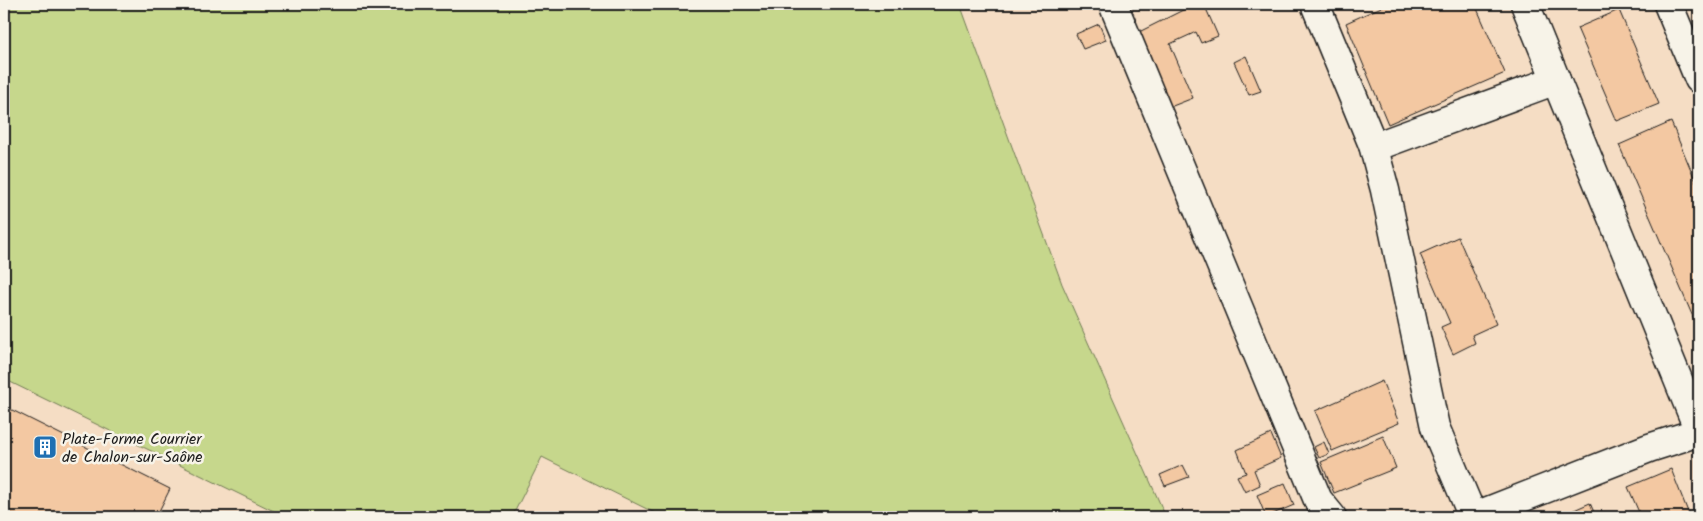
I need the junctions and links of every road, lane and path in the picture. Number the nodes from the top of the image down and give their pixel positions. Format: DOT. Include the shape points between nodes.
graph roads {
  1 [pos="1113,4"];
  2 [pos="1315,4"];
  3 [pos="1525,4"];
  4 [pos="1668,4"];
  5 [pos="1698,71"];
  6 [pos="1556,80"];
  7 [pos="1373,145"];
  8 [pos="1699,432"];
  9 [pos="1332,517"];
  10 [pos="1473,517"];
  1 -- 9 [label="lane" via="1318,500"];
  2 -- 7 [label="lane"];
  3 -- 6 [label="lane"];
  4 -- 5 [label="lane"];
  6 -- 7 [label="lane"];
  6 -- 8 [label="lane"];
  7 -- 10 [label="lane" via="1435,427"];
  8 -- 10 [label="lane" via="1649,448"];
}
